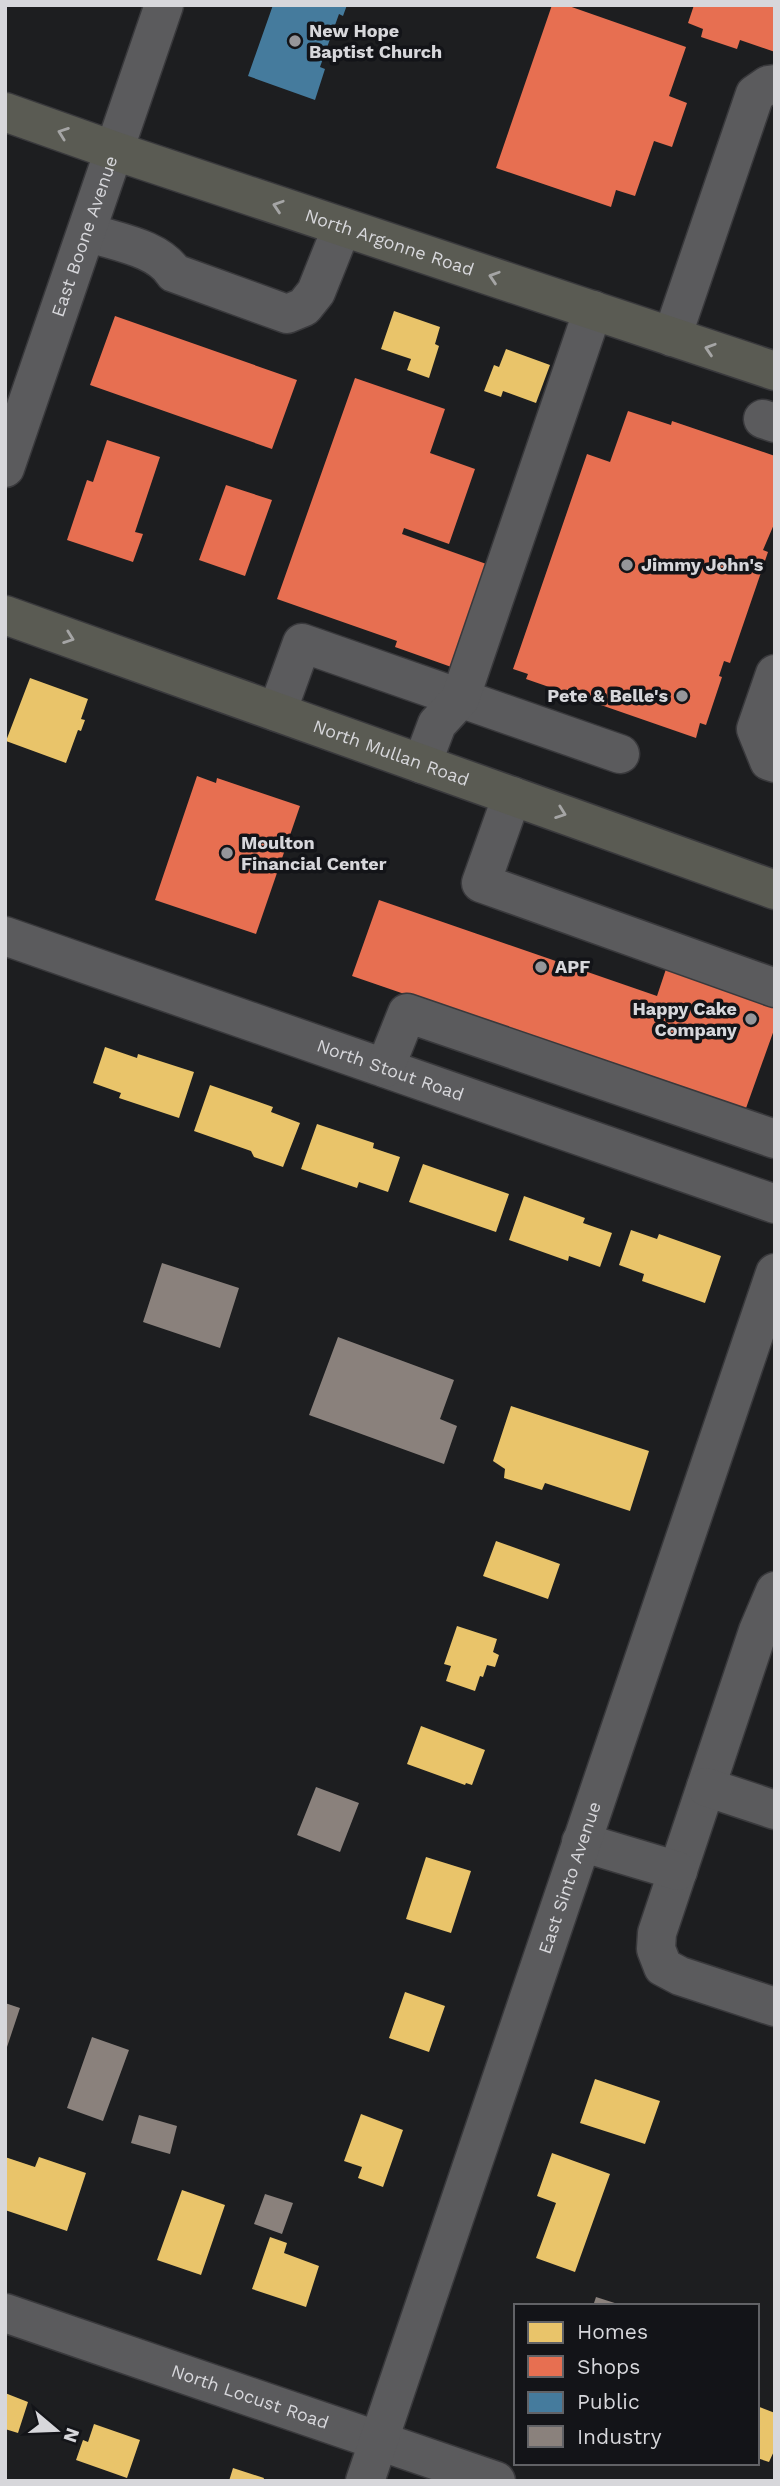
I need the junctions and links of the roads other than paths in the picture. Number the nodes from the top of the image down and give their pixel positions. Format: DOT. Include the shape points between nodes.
graph roads {
  1 [pos="164,5"];
  2 [pos="775,84"];
  3 [pos="5,112"];
  4 [pos="115,151"];
  5 [pos="342,227"];
  6 [pos="87,232"];
  7 [pos="593,310"];
  8 [pos="672,337"];
  9 [pos="775,371"];
  10 [pos="5,468"];
  11 [pos="5,615"];
  12 [pos="775,674"];
  13 [pos="460,699"];
  14 [pos="278,712"];
  15 [pos="620,754"];
  16 [pos="775,763"];
  17 [pos="422,764"];
  18 [pos="512,796"];
  19 [pos="775,890"];
  20 [pos="5,936"];
  21 [pos="775,988"];
  22 [pos="385,1068"];
  23 [pos="775,1139"];
  24 [pos="775,1204"];
  25 [pos="775,1273"];
  26 [pos="775,1591"];
  27 [pos="706,1787"];
  28 [pos="775,1810"];
  29 [pos="581,1842"];
  30 [pos="678,1871"];
  31 [pos="775,2007"];
  32 [pos="5,2313"];
  33 [pos="379,2440"];
  34 [pos="365,2481"];
  35 [pos="496,2481"];
  1 -- 4 [label="street, East Boone Avenue"];
  2 -- 8 [label="street" via="755,94"];
  4 -- 3 [label="main road, North Argonne Road, one-way"];
  5 -- 4 [label="main road, North Argonne Road, one-way"];
  4 -- 6 [label="street, East Boone Avenue"];
  5 -- 6 [label="street" via="316,292 304,307 286,314 174,273 156,255"];
  7 -- 5 [label="main road, North Argonne Road, one-way"];
  6 -- 10 [label="street, East Boone Avenue"];
  7 -- 8 [label="main road, North Argonne Road"];
  7 -- 13 [label="street"];
  9 -- 8 [label="main road, North Argonne Road, one-way"];
  11 -- 14 [label="main road, North Mullan Road, one-way"];
  12 -- 16 [label="street" via="756,729 769,761"];
  13 -- 14 [label="street" via="302,643"];
  13 -- 15 [label="street"];
  13 -- 17 [label="street" via="437,724"];
  14 -- 17 [label="main road, North Mullan Road"];
  17 -- 18 [label="main road, North Mullan Road"];
  18 -- 19 [label="main road, North Mullan Road, one-way"];
  18 -- 21 [label="street" via="481,883"];
  20 -- 22 [label="street, North Stout Road"];
  22 -- 23 [label="street" via="407,1013"];
  22 -- 24 [label="street, North Stout Road"];
  25 -- 29 [label="street, East Sinto Avenue"];
  26 -- 27 [label="street"];
  27 -- 28 [label="street"];
  27 -- 30 [label="street"];
  29 -- 30 [label="street"];
  29 -- 33 [label="street, East Sinto Avenue"];
  30 -- 31 [label="street" via="657,1933 656,1949 663,1967"];
  32 -- 33 [label="street, North Locust Road"];
  33 -- 34 [label="street, East Sinto Avenue"];
  33 -- 35 [label="street, North Locust Road"];
}
